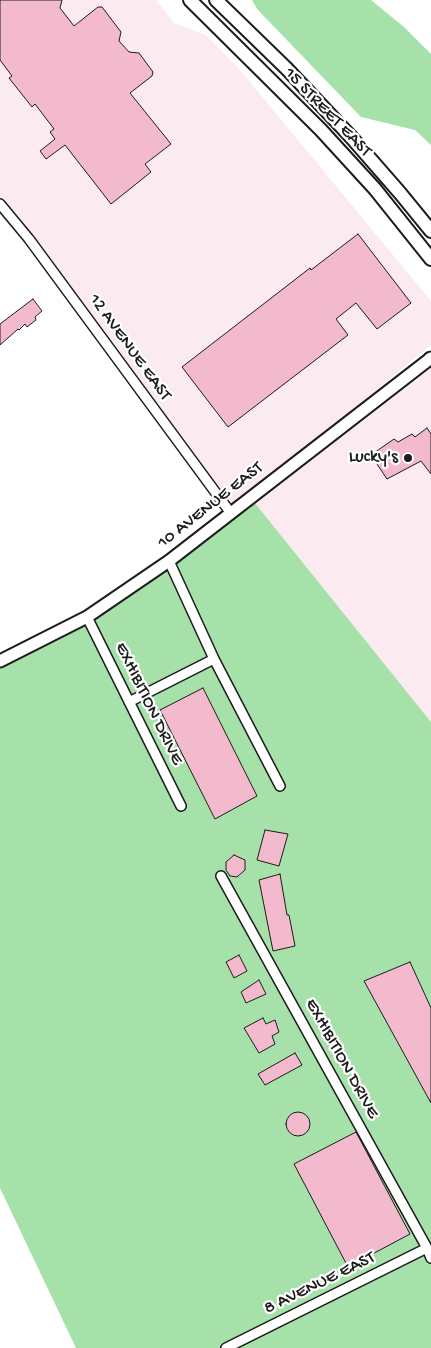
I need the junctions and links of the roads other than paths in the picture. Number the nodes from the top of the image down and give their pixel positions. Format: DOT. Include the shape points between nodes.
graph roads {
  1 [pos="190,0"];
  2 [pos="216,0"];
  3 [pos="0,204"];
  4 [pos="431,231"];
  5 [pos="431,259"];
  6 [pos="431,359"];
  7 [pos="230,512"];
  8 [pos="169,561"];
  9 [pos="87,617"];
  10 [pos="214,659"];
  11 [pos="0,661"];
  12 [pos="129,702"];
  13 [pos="280,786"];
  14 [pos="181,806"];
  15 [pos="221,876"];
  16 [pos="427,1248"];
  17 [pos="431,1258"];
  18 [pos="226,1348"];
  1 -- 5 [label="main road, 15 STREET EAST" via="321,130 375,189"];
  2 -- 4 [label="main road, 15 STREET EAST" via="352,138"];
  3 -- 7 [label="street, 12 AVENUE EAST"];
  6 -- 7 [label="street, 10 AVENUE EAST"];
  7 -- 8 [label="street, 10 AVENUE EAST"];
  8 -- 9 [label="street, 10 AVENUE EAST"];
  8 -- 10 [label="street"];
  9 -- 11 [label="street, 10 AVENUE EAST"];
  9 -- 12 [label="street, EXHIBITION DRIVE"];
  10 -- 12 [label="street"];
  10 -- 13 [label="street"];
  12 -- 14 [label="street, EXHIBITION DRIVE"];
  15 -- 16 [label="street, EXHIBITION DRIVE"];
  16 -- 17 [label="street, EXHIBITION DRIVE"];
  16 -- 18 [label="street, 8 AVENUE EAST"];
}
